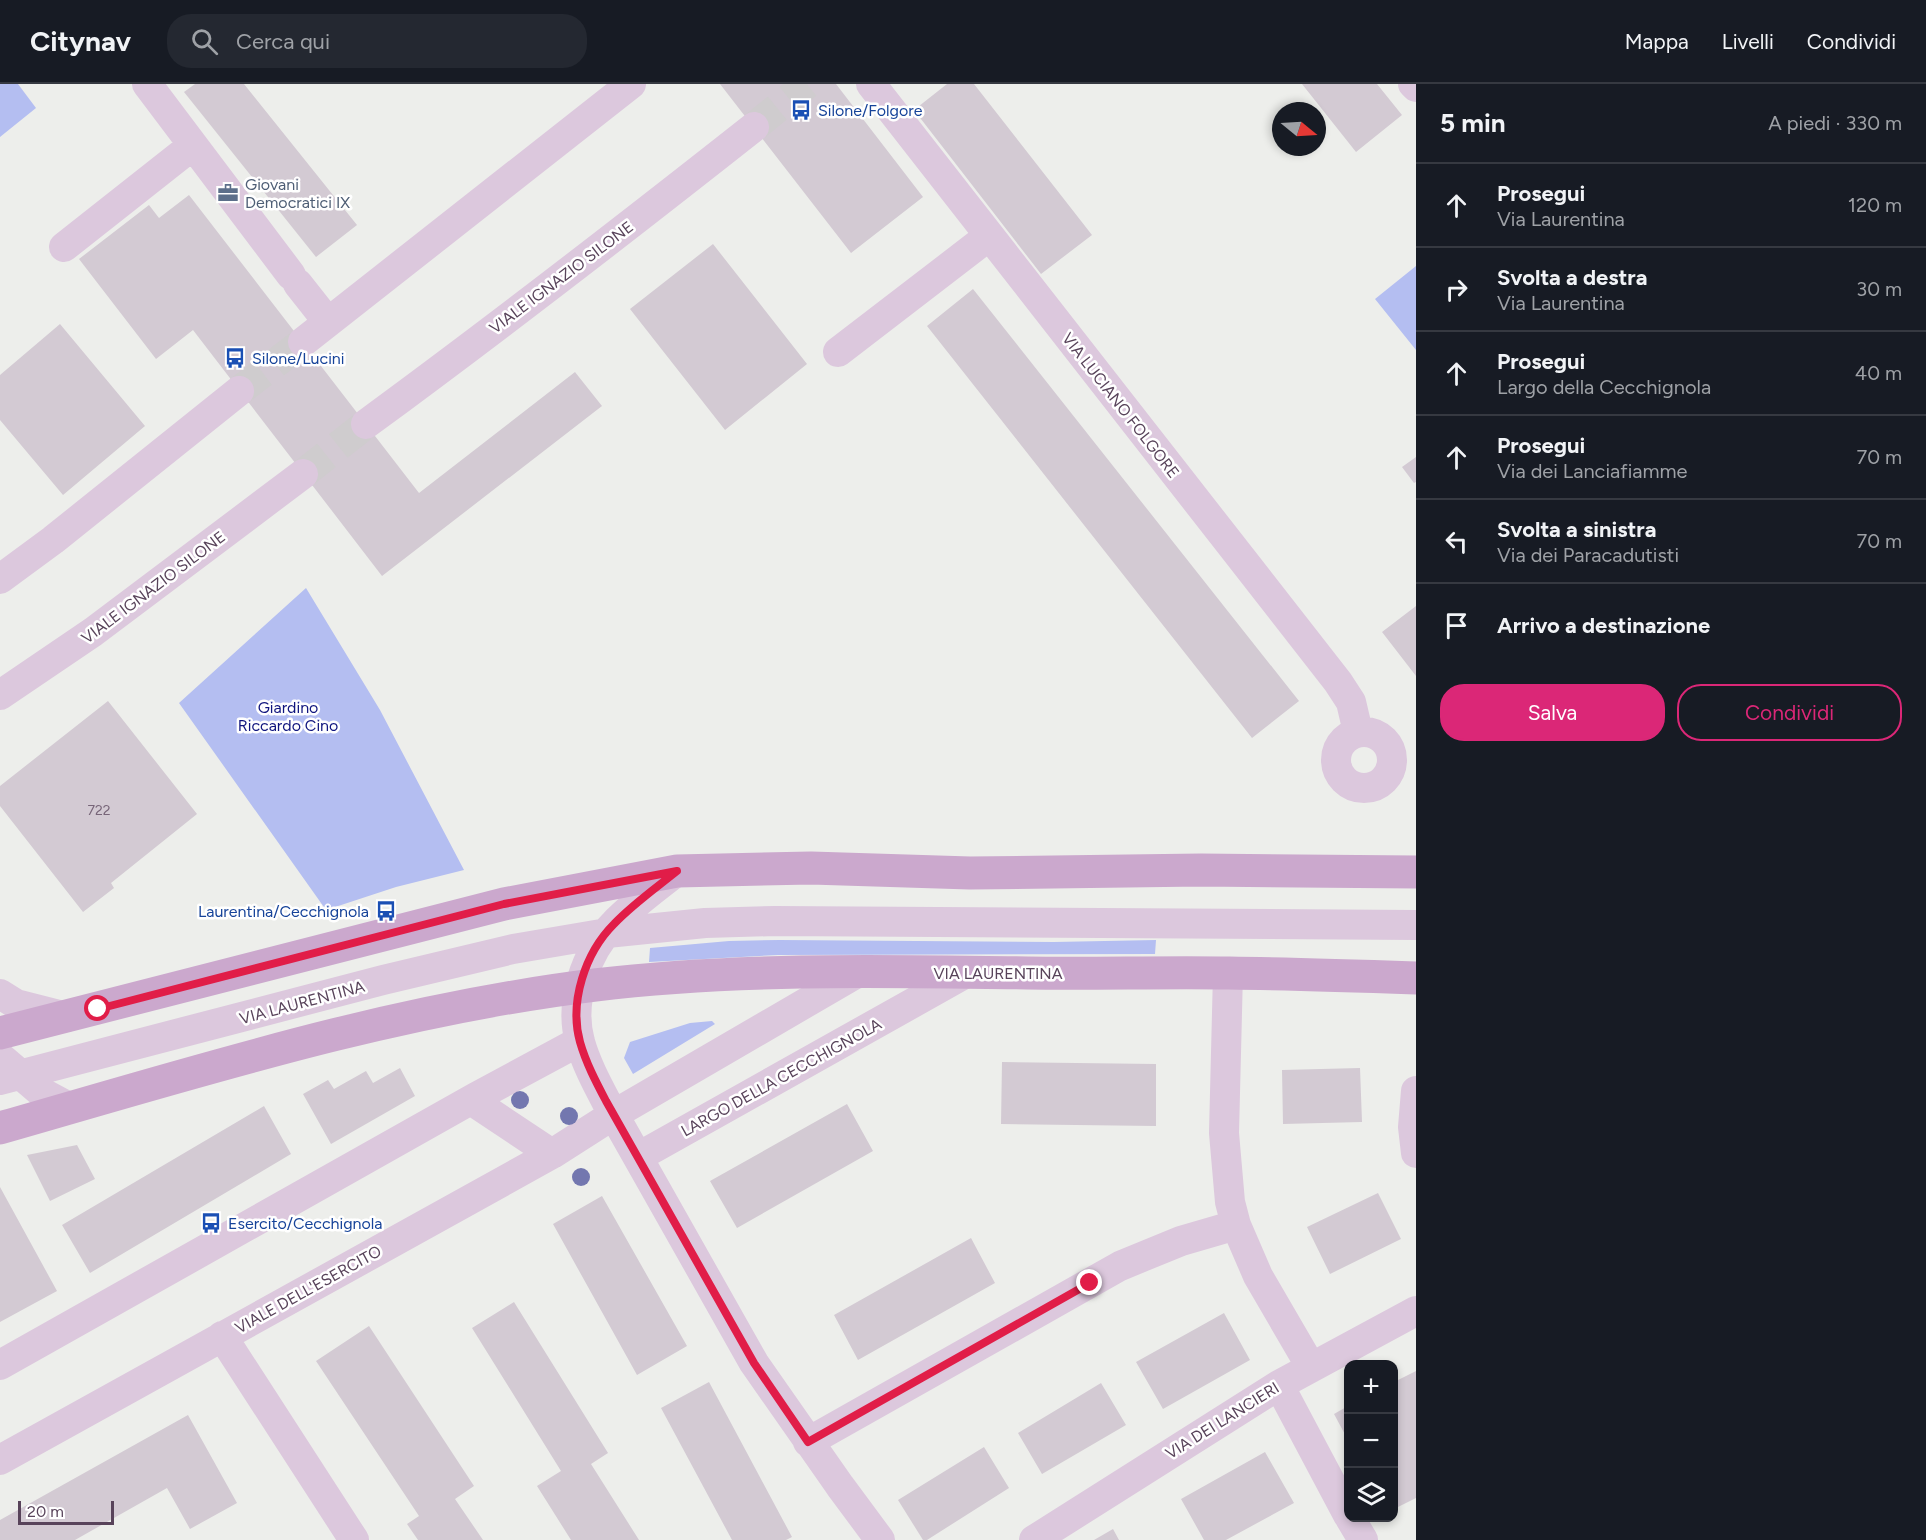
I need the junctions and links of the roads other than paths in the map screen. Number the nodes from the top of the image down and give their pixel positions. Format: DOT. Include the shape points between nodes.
graph roads {
  1 [pos="147,84"];
  2 [pos="632,84"];
  3 [pos="871,84"];
  4 [pos="754,127"];
  5 [pos="192,146"];
  6 [pos="989,236"];
  7 [pos="64,247"];
  8 [pos="328,322"];
  9 [pos="303,342"];
  10 [pos="838,352"];
  11 [pos="239,391"];
  12 [pos="366,424"];
  13 [pos="303,474"];
  14 [pos="0,579"];
  15 [pos="0,695"];
  16 [pos="1358,732"];
  17 [pos="677,871"];
  18 [pos="1416,872"];
  19 [pos="1416,924"];
  20 [pos="606,933"];
  21 [pos="968,972"];
  22 [pos="857,973"];
  23 [pos="1228,973"];
  24 [pos="1416,978"];
  25 [pos="580,988"];
  26 [pos="0,994"];
  27 [pos="67,1017"];
  28 [pos="0,1033"];
  29 [pos="580,1041"];
  30 [pos="7,1071"];
  31 [pos="1416,1091"];
  32 [pos="471,1100"];
  33 [pos="69,1107"];
  34 [pos="613,1115"];
  35 [pos="0,1128"];
  36 [pos="1416,1153"];
  37 [pos="552,1154"];
  38 [pos="638,1157"];
  39 [pos="1236,1225"];
  40 [pos="1416,1311"];
  41 [pos="222,1336"];
  42 [pos="0,1365"];
  43 [pos="1311,1367"];
  44 [pos="1279,1385"];
  45 [pos="808,1442"];
  46 [pos="0,1460"];
  47 [pos="1344,1507"];
  48 [pos="1352,1522"];
  49 [pos="354,1540"];
  50 [pos="880,1540"];
  51 [pos="1034,1540"];
  52 [pos="1363,1540"];
  1 -- 5 [label="street"];
  2 -- 8 [label="street"];
  3 -- 6 [label="street, VIA LUCIANO FOLGORE"];
  4 -- 12 [label="street, VIALE IGNAZIO SILONE"];
  5 -- 7 [label="street"];
  5 -- 8 [label="street"];
  6 -- 10 [label="street"];
  6 -- 16 [label="street, VIA LUCIANO FOLGORE" via="1338,682 1351,702"];
  8 -- 9 [label="street"];
  11 -- 14 [label="street"];
  13 -- 15 [label="street, VIALE IGNAZIO SILONE" via="93,632"];
  17 -- 18 [label="main road" via="830,868 970,873"];
  17 -- 20 [label="street"];
  17 -- 27 [label="main road" via="504,904"];
  19 -- 20 [label="street, VIA LAURENTINA" via="775,921"];
  20 -- 25 [label="street" via="585,970"];
  20 -- 30 [label="street, VIA LAURENTINA" via="499,952"];
  21 -- 22 [label="main road, VIA LAURENTINA"];
  21 -- 23 [label="main road, VIA LAURENTINA"];
  21 -- 38 [label="street, LARGO DELLA CECCHIGNOLA"];
  22 -- 25 [label="main road, VIA LAURENTINA" via="701,976"];
  22 -- 34 [label="street"];
  23 -- 24 [label="main road, VIA LAURENTINA"];
  23 -- 39 [label="street" via="1224,1142"];
  25 -- 29 [label="street"];
  25 -- 33 [label="main road, VIA LAURENTINA" via="443,1010 299,1043"];
  26 -- 27 [label="street" via="16,1004"];
  27 -- 28 [label="main road"];
  29 -- 32 [label="street"];
  29 -- 34 [label="street"];
  30 -- 33 [label="street"];
  31 -- 36 [label="street"];
  32 -- 37 [label="street"];
  32 -- 42 [label="street"];
  33 -- 35 [label="main road, VIA LAURENTINA"];
  34 -- 37 [label="street, VIALE DELL'ESERCITO"];
  34 -- 38 [label="street"];
  37 -- 41 [label="street, VIALE DELL'ESERCITO"];
  38 -- 45 [label="street" via="754,1363"];
  39 -- 43 [label="street" via="1258,1276"];
  39 -- 45 [label="street" via="1181,1241 1120,1266"];
  40 -- 43 [label="street, VIA DEI LANCIERI"];
  41 -- 46 [label="street, VIALE DELL'ESERCITO"];
  41 -- 49 [label="street"];
  43 -- 44 [label="street, VIA DEI LANCIERI"];
  44 -- 47 [label="street"];
  44 -- 51 [label="street, VIA DEI LANCIERI"];
  45 -- 50 [label="street"];
  48 -- 52 [label="street"];
}
